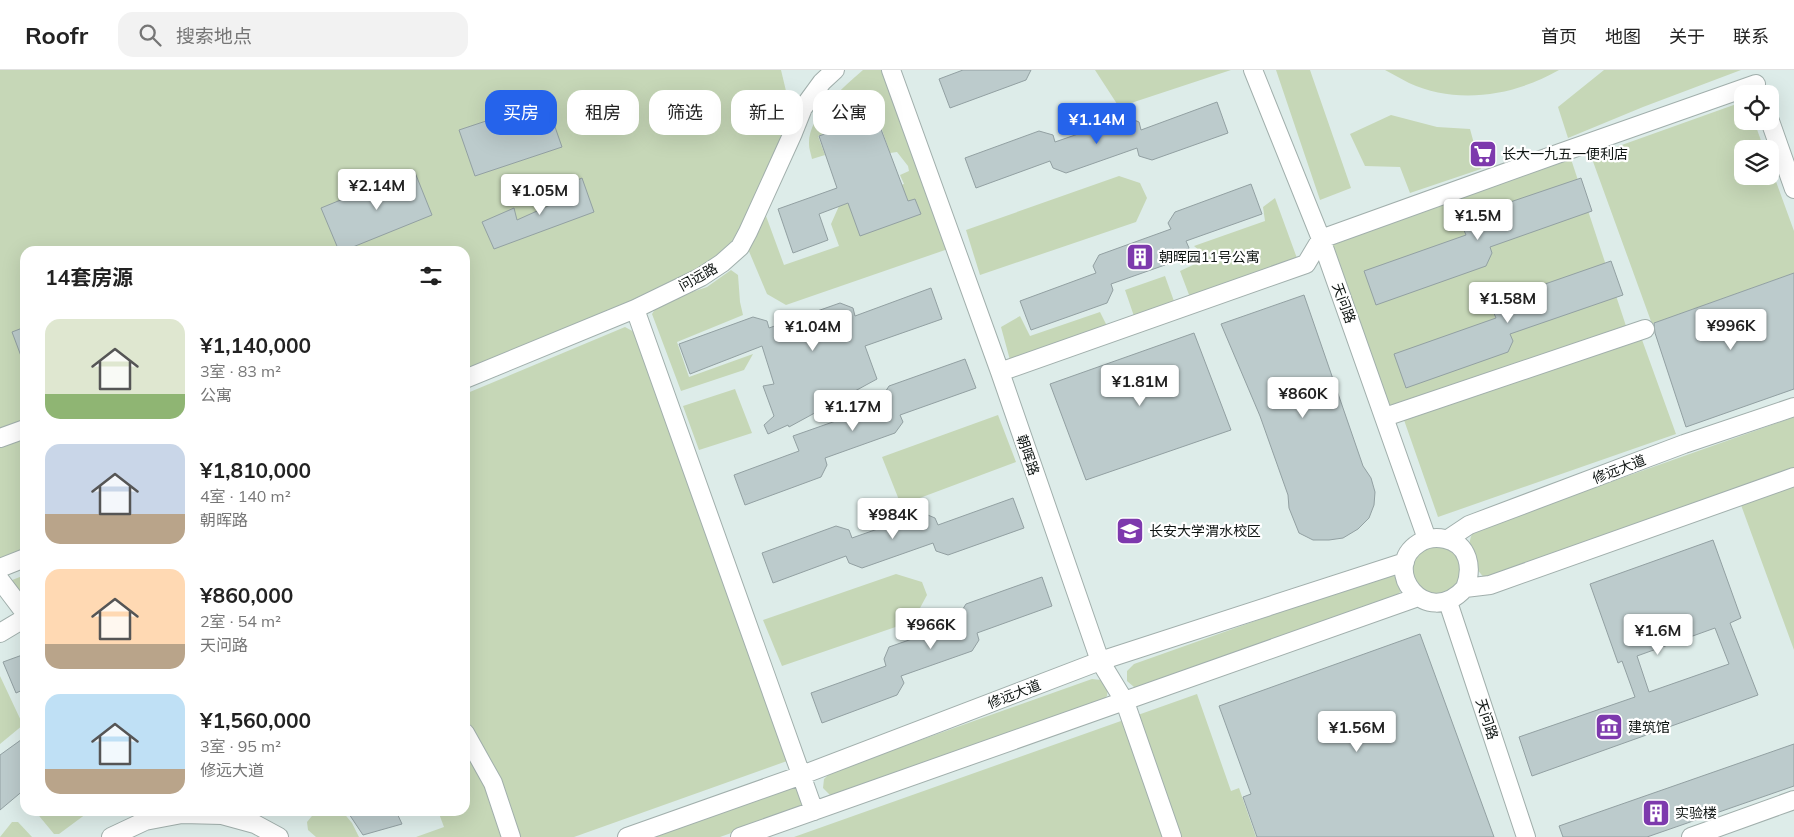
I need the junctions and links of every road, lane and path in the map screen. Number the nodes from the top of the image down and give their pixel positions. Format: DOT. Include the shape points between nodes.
graph roads {
  1 [pos="835,70"];
  2 [pos="891,70"];
  3 [pos="1253,70"];
  4 [pos="1756,83"];
  5 [pos="1773,130"];
  6 [pos="1794,189"];
  7 [pos="1321,239"];
  8 [pos="635,309"];
  9 [pos="1645,329"];
  10 [pos="1000,372"];
  11 [pos="470,377"];
  12 [pos="1794,407"];
  13 [pos="1385,417"];
  14 [pos="20,431"];
  15 [pos="0,438"];
  16 [pos="1794,477"];
  17 [pos="1426,539"];
  18 [pos="1448,540"];
  19 [pos="20,560"];
  20 [pos="1405,562"];
  21 [pos="0,568"];
  22 [pos="0,580"];
  23 [pos="1465,588"];
  24 [pos="1418,597"];
  25 [pos="1448,602"];
  26 [pos="20,606"];
  27 [pos="20,621"];
  28 [pos="0,634"];
  29 [pos="1100,661"];
  30 [pos="1124,702"];
  31 [pos="470,742"];
  32 [pos="802,774"];
  33 [pos="1794,800"];
  34 [pos="814,811"];
  35 [pos="171,816"];
  36 [pos="226,816"];
  37 [pos="111,837"];
  38 [pos="279,837"];
  39 [pos="511,837"];
  40 [pos="627,837"];
  41 [pos="740,837"];
  42 [pos="1172,837"];
  43 [pos="1526,837"];
  44 [pos="1691,837"];
  1 -- 8 [label="street, 问远路" via="803,108 740,247 701,277"];
  2 -- 10 [label="street, 朝晖路"];
  3 -- 7 [label="street, 天问路"];
  4 -- 7 [label="street"];
  5 -- 6 [label="street"];
  7 -- 10 [label="street" via="1306,264"];
  7 -- 13 [label="street, 天问路"];
  8 -- 11 [label="street, 问远路"];
  8 -- 32 [label="street"];
  9 -- 13 [label="street"];
  10 -- 29 [label="street, 朝晖路"];
  12 -- 18 [label="street, 修远大道" via="1684,444 1478,522 1458,531"];
  13 -- 17 [label="street, 天问路"];
  14 -- 15 [label="street"];
  16 -- 23 [label="street" via="1490,585"];
  17 -- 18 [label="street"];
  17 -- 20 [label="street" via="1409,552"];
  18 -- 23 [label="street" via="1463,551 1468,560 1469,579"];
  19 -- 21 [label="street"];
  20 -- 24 [label="street" via="1406,582"];
  20 -- 29 [label="street, 修远大道"];
  22 -- 26 [label="street"];
  23 -- 25 [label="street"];
  24 -- 25 [label="street" via="1427,602"];
  24 -- 30 [label="street"];
  25 -- 43 [label="street, 天问路"];
  27 -- 28 [label="street"];
  29 -- 30 [label="street, 朝晖路"];
  29 -- 32 [label="street, 修远大道"];
  30 -- 34 [label="street"];
  30 -- 42 [label="street, 朝晖路"];
  31 -- 39 [label="street" via="493,783"];
  32 -- 34 [label="street"];
  32 -- 40 [label="street, 修远大道"];
  33 -- 44 [label="street"];
  34 -- 41 [label="street"];
  35 -- 37 [label="street" via="145,821"];
  36 -- 38 [label="street" via="255,824"];
}
